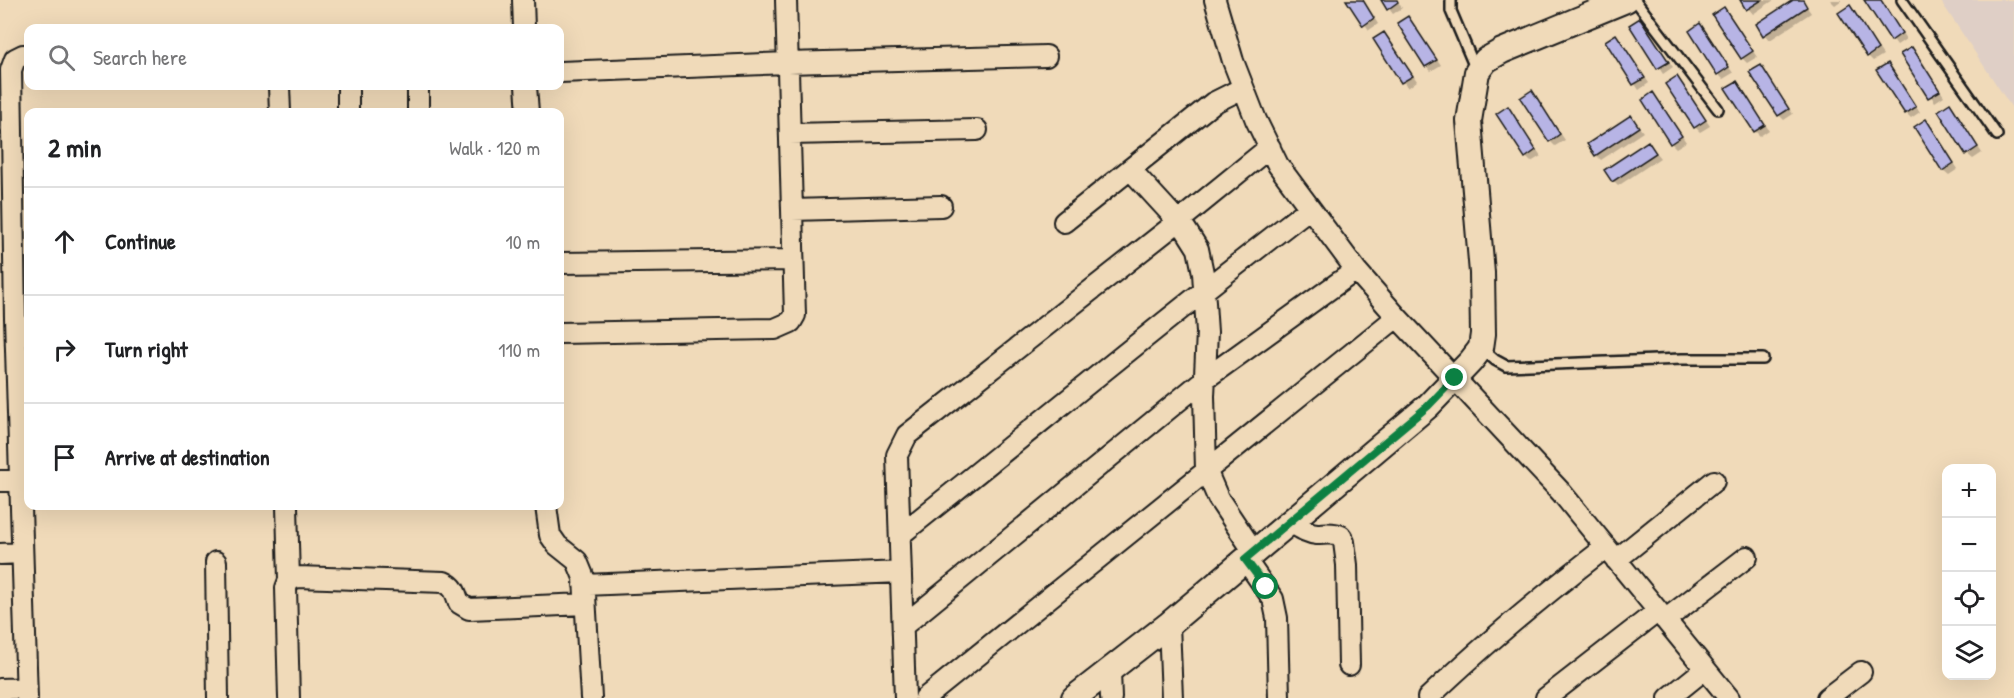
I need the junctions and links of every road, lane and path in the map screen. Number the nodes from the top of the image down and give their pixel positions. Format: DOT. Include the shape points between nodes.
graph roads {
  1 [pos="523,0"];
  2 [pos="786,0"];
  3 [pos="1215,0"];
  4 [pos="1451,0"];
  5 [pos="1626,0"];
  6 [pos="1635,0"];
  7 [pos="1902,0"];
  8 [pos="524,24"];
  9 [pos="24,55"];
  10 [pos="1046,56"];
  11 [pos="788,63"];
  12 [pos="564,72"];
  13 [pos="1477,72"];
  14 [pos="1243,88"];
  15 [pos="279,90"];
  16 [pos="348,90"];
  17 [pos="418,90"];
  18 [pos="526,90"];
  19 [pos="280,108"];
  20 [pos="348,108"];
  21 [pos="418,108"];
  22 [pos="528,108"];
  23 [pos="1718,109"];
  24 [pos="977,130"];
  25 [pos="790,134"];
  26 [pos="1997,135"];
  27 [pos="1270,147"];
  28 [pos="1130,169"];
  29 [pos="941,206"];
  30 [pos="1310,207"];
  31 [pos="792,210"];
  32 [pos="1179,221"];
  33 [pos="1064,222"];
  34 [pos="793,260"];
  35 [pos="564,263"];
  36 [pos="1356,270"];
  37 [pos="1204,289"];
  38 [pos="1397,317"];
  39 [pos="564,333"];
  40 [pos="1481,348"];
  41 [pos="1763,359"];
  42 [pos="1455,378"];
  43 [pos="1204,379"];
  44 [pos="1206,470"];
  45 [pos="20,480"];
  46 [pos="0,481"];
  47 [pos="1714,481"];
  48 [pos="287,510"];
  49 [pos="547,510"];
  50 [pos="1290,522"];
  51 [pos="900,535"];
  52 [pos="22,553"];
  53 [pos="0,554"];
  54 [pos="1611,554"];
  55 [pos="1250,555"];
  56 [pos="1747,557"];
  57 [pos="216,562"];
  58 [pos="901,572"];
  59 [pos="289,580"];
  60 [pos="585,595"];
  61 [pos="1662,615"];
  62 [pos="1169,624"];
  63 [pos="903,626"];
  64 [pos="1349,665"];
  65 [pos="1705,669"];
  66 [pos="1110,671"];
  67 [pos="1861,672"];
  68 [pos="0,689"];
  69 [pos="27,693"];
  70 [pos="218,698"];
  71 [pos="289,698"];
  72 [pos="591,698"];
  73 [pos="905,698"];
  74 [pos="925,698"];
  75 [pos="1074,698"];
  76 [pos="1111,698"];
  77 [pos="1172,698"];
  78 [pos="1279,698"];
  79 [pos="1428,698"];
  80 [pos="1546,698"];
  81 [pos="1669,698"];
  82 [pos="1729,698"];
  83 [pos="1827,698"];
  1 -- 8 [label="street"];
  2 -- 11 [label="street"];
  3 -- 14 [label="street"];
  4 -- 13 [label="lane" via="1451,12"];
  5 -- 13 [label="street" via="1502,51 1486,60"];
  6 -- 23 [label="lane"];
  7 -- 26 [label="lane"];
  9 -- 45 [label="street" via="15,59 11,70"];
  10 -- 11 [label="street"];
  11 -- 12 [label="street"];
  11 -- 25 [label="street"];
  13 -- 40 [label="street" via="1469,121 1482,273"];
  14 -- 27 [label="street"];
  14 -- 28 [label="street" via="1213,103"];
  15 -- 19 [label="street"];
  16 -- 20 [label="street"];
  17 -- 21 [label="street"];
  18 -- 22 [label="street"];
  24 -- 25 [label="street"];
  25 -- 31 [label="street"];
  27 -- 30 [label="street" via="1278,165"];
  27 -- 32 [label="street"];
  28 -- 32 [label="street"];
  28 -- 33 [label="street"];
  29 -- 31 [label="street"];
  30 -- 36 [label="street"];
  30 -- 37 [label="street"];
  31 -- 34 [label="street"];
  32 -- 37 [label="street" via="1198,249"];
  32 -- 51 [label="street" via="907,435 897,455"];
  34 -- 35 [label="street"];
  34 -- 39 [label="street" via="795,315 785,326"];
  36 -- 38 [label="street"];
  36 -- 43 [label="street"];
  37 -- 43 [label="street"];
  37 -- 51 [label="street"];
  38 -- 42 [label="street"];
  38 -- 44 [label="street"];
  40 -- 41 [label="lane" via="1506,366 1682,358"];
  40 -- 42 [label="street"];
  42 -- 50 [label="street" via="1428,406"];
  42 -- 54 [label="street" via="1561,492"];
  43 -- 44 [label="street"];
  43 -- 63 [label="street"];
  44 -- 55 [label="street"];
  44 -- 74 [label="street"];
  45 -- 46 [label="street"];
  45 -- 52 [label="street"];
  47 -- 54 [label="street"];
  48 -- 59 [label="street"];
  49 -- 60 [label="street" via="550,535 556,545 577,561"];
  50 -- 55 [label="street"];
  50 -- 64 [label="street" via="1315,534 1336,533 1344,542"];
  51 -- 58 [label="street"];
  52 -- 53 [label="street"];
  52 -- 69 [label="street"];
  54 -- 61 [label="street"];
  54 -- 79 [label="street" via="1534,603"];
  55 -- 62 [label="street"];
  55 -- 78 [label="street" via="1273,599 1277,618"];
  56 -- 61 [label="street"];
  57 -- 70 [label="street"];
  58 -- 60 [label="street"];
  58 -- 63 [label="street"];
  59 -- 60 [label="street" via="298,577 444,582 455,590 459,603 469,609"];
  59 -- 71 [label="street"];
  60 -- 72 [label="street"];
  61 -- 65 [label="street"];
  61 -- 80 [label="street"];
  62 -- 66 [label="street"];
  62 -- 77 [label="street"];
  63 -- 73 [label="street"];
  65 -- 81 [label="street"];
  65 -- 82 [label="street"];
  66 -- 75 [label="street"];
  66 -- 76 [label="street"];
  67 -- 83 [label="street"];
  68 -- 69 [label="street"];
}
